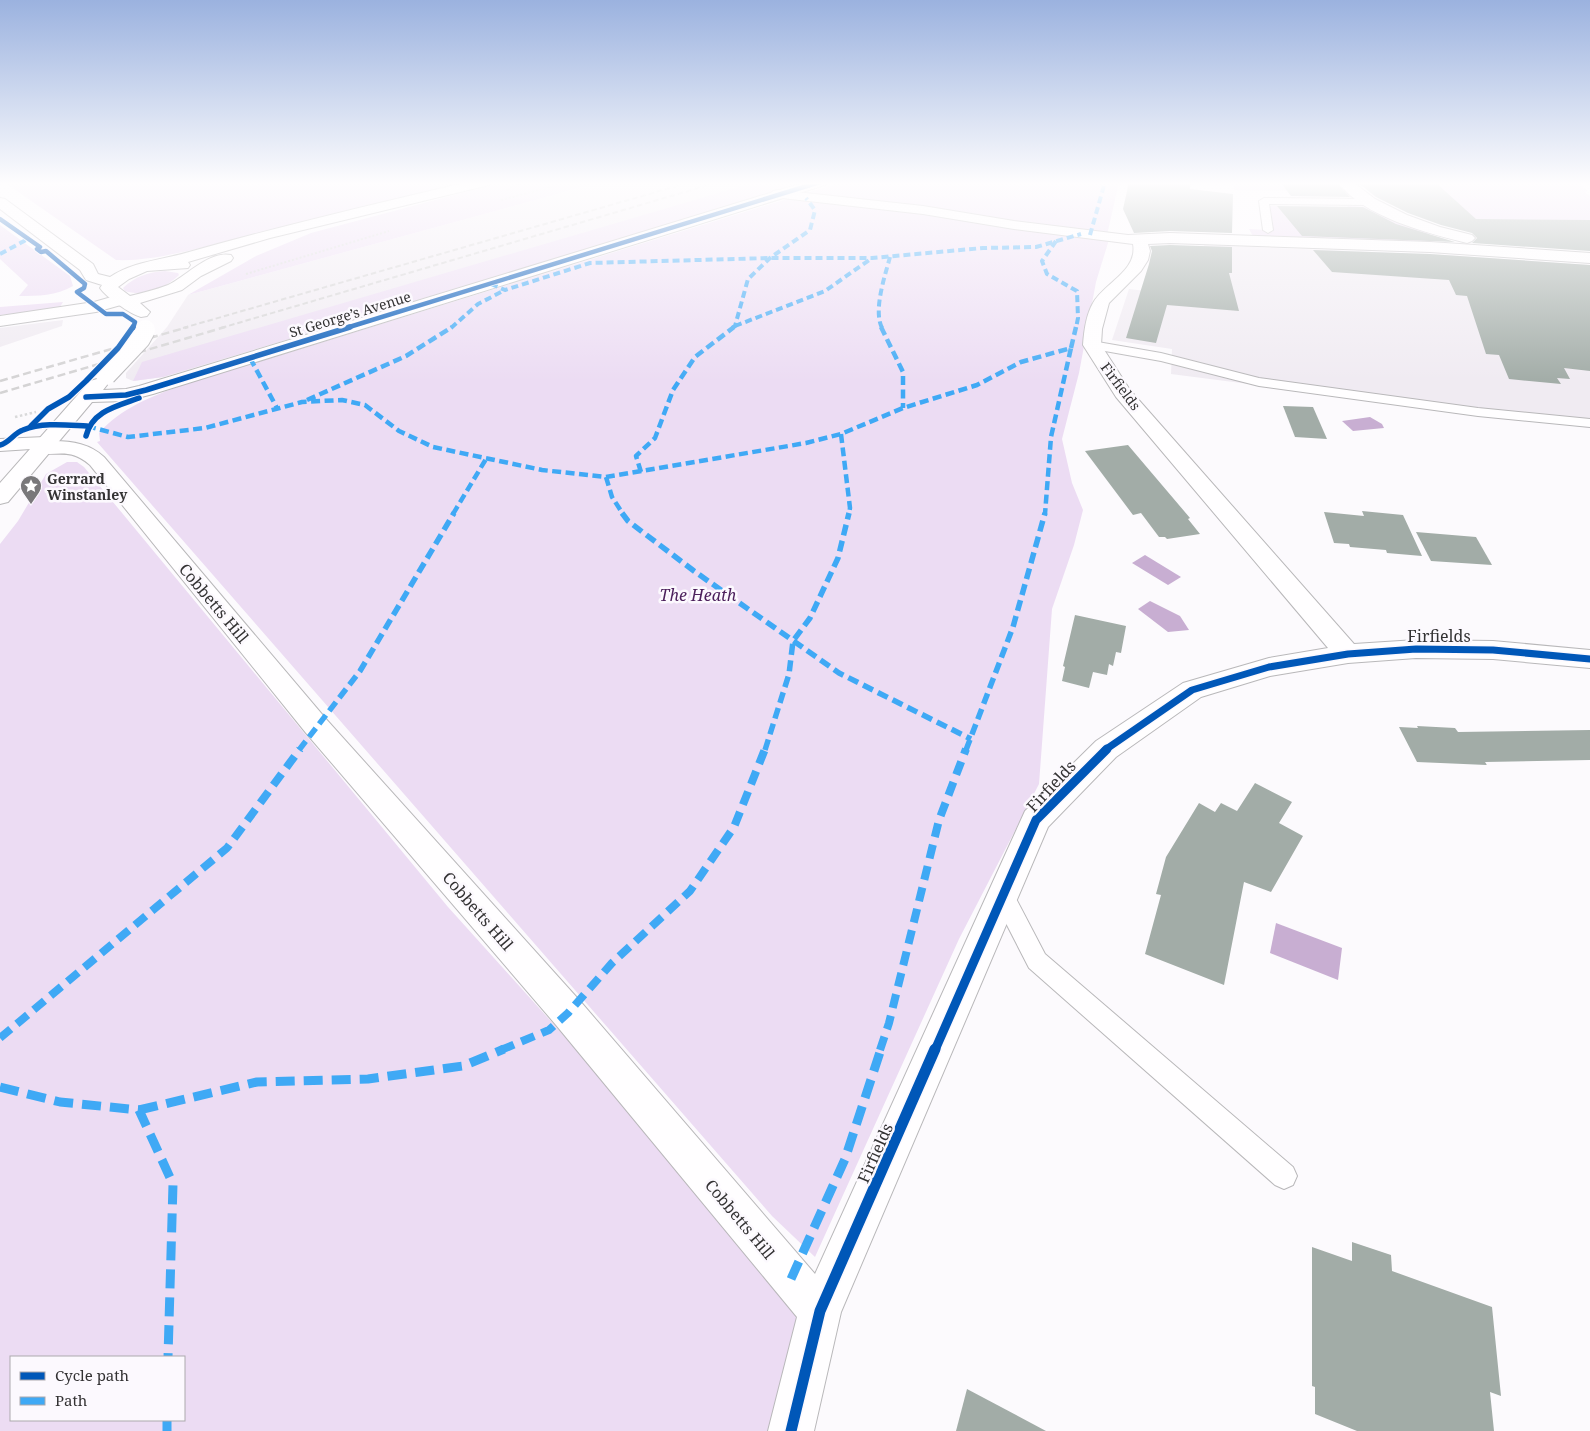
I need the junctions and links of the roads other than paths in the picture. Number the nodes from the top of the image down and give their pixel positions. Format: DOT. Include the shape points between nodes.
graph roads {
  1 [pos="62,249"];
  2 [pos="218,249"];
  3 [pos="250,249"];
  4 [pos="601,249"];
  5 [pos="1143,249"];
  6 [pos="1452,249"];
  7 [pos="1590,258"];
  8 [pos="165,264"];
  9 [pos="86,267"];
  10 [pos="133,271"];
  11 [pos="196,273"];
  12 [pos="110,286"];
  13 [pos="176,287"];
  14 [pos="124,301"];
  15 [pos="0,305"];
  16 [pos="154,319"];
  17 [pos="0,321"];
  18 [pos="1092,345"];
  19 [pos="86,397"];
  20 [pos="1590,423"];
  21 [pos="46,428"];
  22 [pos="0,445"];
  23 [pos="0,497"];
  24 [pos="1348,654"];
  25 [pos="1590,659"];
  26 [pos="1003,896"];
  27 [pos="1284,1176"];
  28 [pos="820,1311"];
  29 [pos="791,1431"];
  1 -- 9 [label="street"];
  2 -- 8 [label="street"];
  3 -- 11 [label="street"];
  4 -- 19 [label="street, St George’s Avenue" via="146,390 126,395"];
  5 -- 18 [label="street" via="1135,269 1101,301"];
  6 -- 7 [label="street"];
  8 -- 10 [label="street"];
  8 -- 11 [label="street" via="190,267"];
  9 -- 10 [label="street"];
  9 -- 12 [label="street" via="92,277"];
  10 -- 12 [label="street"];
  11 -- 13 [label="street"];
  12 -- 14 [label="street"];
  12 -- 15 [label="street" via="65,298"];
  13 -- 14 [label="street"];
  13 -- 16 [label="street" via="176,294"];
  14 -- 16 [label="street" via="140,312 145,323"];
  14 -- 17 [label="street"];
  16 -- 19 [label="street, bridge" via="140,339"];
  18 -- 20 [label="lane" via="1161,357 1259,382 1478,412"];
  18 -- 24 [label="street, Firfields" via="1123,393"];
  19 -- 21 [label="street"];
  21 -- 22 [label="street, Cobbetts Hill" via="20,442"];
  21 -- 23 [label="street"];
  21 -- 28 [label="street, Cobbetts Hill" via="76,448 87,451 97,461 316,726 568,1013"];
  24 -- 25 [label="street, Firfields" via="1416,649 1493,650"];
  24 -- 26 [label="street, Firfields" via="1269,667 1192,690 1106,749 1036,820"];
  26 -- 27 [label="lane" via="1037,962"];
  26 -- 28 [label="street, Firfields"];
  28 -- 29 [label="street"];
}
